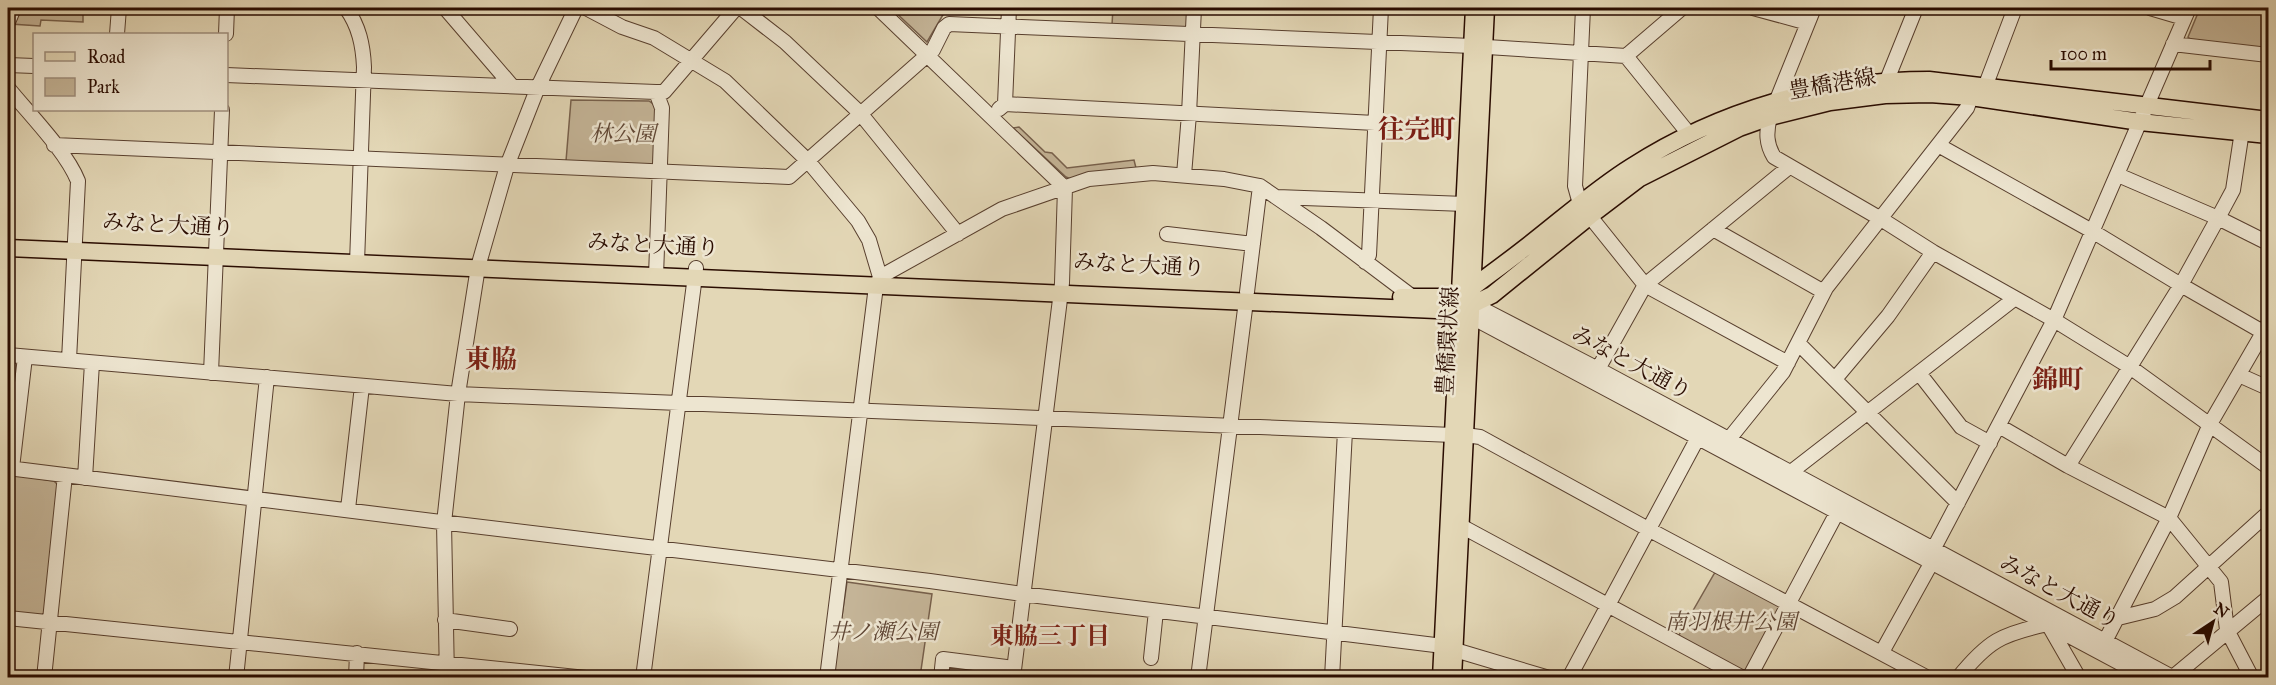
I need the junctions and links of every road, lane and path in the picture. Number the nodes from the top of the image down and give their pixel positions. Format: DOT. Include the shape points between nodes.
graph roads {
  1 [pos="14,8"];
  2 [pos="118,8"];
  3 [pos="227,8"];
  4 [pos="346,8"];
  5 [pos="445,8"];
  6 [pos="576,8"];
  7 [pos="586,8"];
  8 [pos="735,8"];
  9 [pos="741,8"];
  10 [pos="878,8"];
  11 [pos="1009,8"];
  12 [pos="1194,8"];
  13 [pos="1381,8"];
  14 [pos="1474,8"];
  15 [pos="1486,8"];
  16 [pos="1583,8"];
  17 [pos="1682,8"];
  18 [pos="1753,8"];
  19 [pos="1815,8"];
  20 [pos="1916,8"];
  21 [pos="2015,8"];
  22 [pos="2150,8"];
  23 [pos="2186,13"];
  24 [pos="8,22"];
  25 [pos="1808,23"];
  26 [pos="1008,27"];
  27 [pos="117,33"];
  28 [pos="226,33"];
  29 [pos="1193,35"];
  30 [pos="1380,44"];
  31 [pos="2173,45"];
  32 [pos="1478,46"];
  33 [pos="1581,52"];
  34 [pos="927,54"];
  35 [pos="2268,55"];
  36 [pos="1626,56"];
  37 [pos="692,59"];
  38 [pos="8,65"];
  39 [pos="33,66"];
  40 [pos="228,75"];
  41 [pos="1887,80"];
  42 [pos="364,81"];
  43 [pos="512,86"];
  44 [pos="538,87"];
  45 [pos="1985,87"];
  46 [pos="8,88"];
  47 [pos="660,92"];
  48 [pos="1971,97"];
  49 [pos="1776,101"];
  50 [pos="1005,104"];
  51 [pos="2145,106"];
  52 [pos="222,111"];
  53 [pos="860,113"];
  54 [pos="1189,114"];
  55 [pos="992,117"];
  56 [pos="1770,117"];
  57 [pos="2268,120"];
  58 [pos="2140,122"];
  59 [pos="1375,123"];
  60 [pos="2242,131"];
  61 [pos="1689,134"];
  62 [pos="2268,135"];
  63 [pos="54,145"];
  64 [pos="1938,145"];
  65 [pos="220,154"];
  66 [pos="361,160"];
  67 [pos="808,161"];
  68 [pos="507,166"];
  69 [pos="1789,167"];
  70 [pos="660,172"];
  71 [pos="1184,174"];
  72 [pos="2118,175"];
  73 [pos="1260,186"];
  74 [pos="1065,188"];
  75 [pos="1277,197"];
  76 [pos="1371,201"];
  77 [pos="1465,204"];
  78 [pos="1585,210"];
  79 [pos="2218,218"];
  80 [pos="1881,219"];
  81 [pos="1713,229"];
  82 [pos="2092,231"];
  83 [pos="957,234"];
  84 [pos="1167,234"];
  85 [pos="8,239"];
  86 [pos="1253,243"];
  87 [pos="2268,243"];
  88 [pos="75,246"];
  89 [pos="8,248"];
  90 [pos="1933,252"];
  91 [pos="217,254"];
  92 [pos="357,259"];
  93 [pos="480,262"];
  94 [pos="1365,262"];
  95 [pos="657,271"];
  96 [pos="695,273"];
  97 [pos="878,282"];
  98 [pos="1645,285"];
  99 [pos="2181,285"];
  100 [pos="1061,288"];
  101 [pos="1824,292"];
  102 [pos="1247,296"];
  103 [pos="1414,298"];
  104 [pos="2014,299"];
  105 [pos="1467,303"];
  106 [pos="2054,320"];
  107 [pos="2267,331"];
  108 [pos="1798,343"];
  109 [pos="8,355"];
  110 [pos="25,357"];
  111 [pos="69,360"];
  112 [pos="92,363"];
  113 [pos="1788,363"];
  114 [pos="2130,367"];
  115 [pos="1598,369"];
  116 [pos="211,373"];
  117 [pos="1919,373"];
  118 [pos="2239,375"];
  119 [pos="267,377"];
  120 [pos="1835,379"];
  121 [pos="362,386"];
  122 [pos="2268,388"];
  123 [pos="458,394"];
  124 [pos="677,403"];
  125 [pos="860,410"];
  126 [pos="1869,413"];
  127 [pos="1046,419"];
  128 [pos="2210,424"];
  129 [pos="1229,426"];
  130 [pos="1999,426"];
  131 [pos="1345,430"];
  132 [pos="1702,431"];
  133 [pos="1459,435"];
  134 [pos="1990,443"];
  135 [pos="1725,444"];
  136 [pos="2068,466"];
  137 [pos="2268,467"];
  138 [pos="10,468"];
  139 [pos="1791,472"];
  140 [pos="65,475"];
  141 [pos="85,478"];
  142 [pos="254,498"];
  143 [pos="1958,503"];
  144 [pos="1841,505"];
  145 [pos="348,509"];
  146 [pos="2268,513"];
  147 [pos="2169,518"];
  148 [pos="444,523"];
  149 [pos="1461,526"];
  150 [pos="1648,529"];
  151 [pos="660,548"];
  152 [pos="1932,554"];
  153 [pos="2208,567"];
  154 [pos="840,571"];
  155 [pos="1022,594"];
  156 [pos="2268,598"];
  157 [pos="1789,602"];
  158 [pos="1607,605"];
  159 [pos="1156,611"];
  160 [pos="1207,616"];
  161 [pos="8,618"];
  162 [pos="2118,618"];
  163 [pos="445,620"];
  164 [pos="50,622"];
  165 [pos="2048,624"];
  166 [pos="510,629"];
  167 [pos="2227,630"];
  168 [pos="1334,632"];
  169 [pos="240,642"];
  170 [pos="2103,646"];
  171 [pos="1449,648"];
  172 [pos="1882,652"];
  173 [pos="357,653"];
  174 [pos="1151,658"];
  175 [pos="446,671"];
  176 [pos="1013,673"];
  177 [pos="2173,677"];
  178 [pos="44,678"];
  179 [pos="236,678"];
  180 [pos="356,678"];
  181 [pos="586,678"];
  182 [pos="643,678"];
  183 [pos="827,678"];
  184 [pos="941,678"];
  185 [pos="1198,678"];
  186 [pos="1332,678"];
  187 [pos="1442,678"];
  188 [pos="1453,678"];
  189 [pos="1549,678"];
  190 [pos="1569,678"];
  191 [pos="1743,678"];
  192 [pos="1749,678"];
  193 [pos="1928,678"];
  194 [pos="1958,678"];
  195 [pos="2079,678"];
  196 [pos="2148,678"];
  197 [pos="2252,678"];
  1 -- 24 [label="street"];
  2 -- 27 [label="street"];
  3 -- 28 [label="street"];
  4 -- 42 [label="street" via="361,40"];
  5 -- 43 [label="street"];
  6 -- 44 [label="street"];
  7 -- 37 [label="street"];
  8 -- 37 [label="street"];
  9 -- 53 [label="street" via="785,42"];
  10 -- 34 [label="street"];
  11 -- 26 [label="street"];
  12 -- 29 [label="street"];
  13 -- 30 [label="street"];
  14 -- 32 [label="main road, 豊橋環状線"];
  15 -- 32 [label="main road, 豊橋環状線"];
  16 -- 33 [label="street"];
  17 -- 36 [label="street"];
  18 -- 25 [label="street"];
  19 -- 25 [label="street"];
  20 -- 41 [label="street"];
  21 -- 45 [label="street"];
  22 -- 23 [label="street"];
  23 -- 31 [label="street"];
  25 -- 49 [label="street"];
  26 -- 29 [label="street"];
  26 -- 34 [label="street" via="949,24"];
  26 -- 50 [label="street"];
  29 -- 30 [label="street"];
  29 -- 54 [label="street"];
  30 -- 32 [label="street"];
  30 -- 59 [label="street"];
  31 -- 35 [label="street"];
  31 -- 51 [label="street"];
  32 -- 33 [label="street"];
  32 -- 77 [label="main road, 豊橋環状線"];
  32 -- 105 [label="main road, 豊橋環状線"];
  33 -- 36 [label="street"];
  33 -- 78 [label="street" via="1575,186"];
  34 -- 53 [label="street"];
  34 -- 55 [label="street"];
  36 -- 61 [label="street"];
  37 -- 47 [label="street"];
  37 -- 67 [label="street" via="725,81"];
  38 -- 39 [label="street"];
  40 -- 42 [label="street"];
  41 -- 45 [label="main road, 豊橋港線"];
  41 -- 49 [label="main road, 豊橋港線" via="1827,88"];
  42 -- 43 [label="street"];
  42 -- 66 [label="street"];
  43 -- 44 [label="street"];
  44 -- 47 [label="street"];
  44 -- 68 [label="street"];
  45 -- 51 [label="main road, 豊橋港線"];
  46 -- 63 [label="street"];
  47 -- 70 [label="street"];
  48 -- 56 [label="main road, 豊橋港線" via="1886,95 1830,102"];
  48 -- 58 [label="main road, 豊橋港線"];
  48 -- 64 [label="street"];
  49 -- 56 [label="street"];
  49 -- 61 [label="main road, 豊橋港線"];
  50 -- 54 [label="street"];
  50 -- 55 [label="street"];
  51 -- 57 [label="main road, 豊橋港線"];
  51 -- 58 [label="street"];
  52 -- 65 [label="street"];
  53 -- 67 [label="street"];
  53 -- 83 [label="street"];
  54 -- 59 [label="street"];
  54 -- 71 [label="street"];
  55 -- 74 [label="street"];
  56 -- 69 [label="street" via="1766,131 1771,152"];
  56 -- 78 [label="main road, 豊橋港線" via="1696,148"];
  58 -- 60 [label="main road, 豊橋港線"];
  58 -- 72 [label="street"];
  59 -- 76 [label="street"];
  60 -- 62 [label="main road, 豊橋港線"];
  60 -- 79 [label="street" via="2233,190"];
  61 -- 78 [label="main road, 豊橋港線" via="1630,167"];
  63 -- 65 [label="street"];
  63 -- 88 [label="street" via="78,181"];
  64 -- 80 [label="street"];
  64 -- 82 [label="street"];
  65 -- 66 [label="street"];
  65 -- 91 [label="street"];
  66 -- 68 [label="street"];
  66 -- 92 [label="street"];
  67 -- 70 [label="street" via="789,177"];
  67 -- 97 [label="street" via="869,240"];
  68 -- 70 [label="street"];
  68 -- 93 [label="street"];
  69 -- 80 [label="street"];
  69 -- 81 [label="street"];
  70 -- 95 [label="street"];
  71 -- 73 [label="street"];
  71 -- 74 [label="street" via="1118,175 1089,179"];
  72 -- 79 [label="street"];
  72 -- 82 [label="street"];
  73 -- 75 [label="street"];
  73 -- 86 [label="street"];
  74 -- 83 [label="street" via="1002,209"];
  74 -- 100 [label="street"];
  75 -- 76 [label="street"];
  75 -- 94 [label="street"];
  76 -- 77 [label="street"];
  76 -- 94 [label="street" via="1369,255"];
  77 -- 105 [label="main road, 豊橋環状線"];
  78 -- 98 [label="street"];
  78 -- 105 [label="main road, 豊橋港線"];
  79 -- 87 [label="street"];
  79 -- 99 [label="street"];
  80 -- 90 [label="street"];
  80 -- 101 [label="street"];
  81 -- 98 [label="street"];
  81 -- 101 [label="street"];
  82 -- 99 [label="street"];
  82 -- 106 [label="street"];
  83 -- 97 [label="street"];
  84 -- 86 [label="street"];
  85 -- 88 [label="main road, みなと大通り"];
  86 -- 102 [label="street"];
  88 -- 89 [label="main road, みなと大通り"];
  88 -- 91 [label="main road, みなと大通り"];
  88 -- 111 [label="street"];
  90 -- 104 [label="street"];
  90 -- 120 [label="street" via="1888,316"];
  91 -- 92 [label="main road, みなと大通り"];
  91 -- 116 [label="street"];
  92 -- 93 [label="main road, みなと大通り"];
  93 -- 95 [label="main road, みなと大通り"];
  93 -- 123 [label="street"];
  94 -- 103 [label="street"];
  95 -- 96 [label="main road, みなと大通り"];
  96 -- 97 [label="main road, みなと大通り"];
  96 -- 124 [label="street"];
  97 -- 100 [label="main road, みなと大通り"];
  97 -- 125 [label="street"];
  98 -- 113 [label="street"];
  98 -- 115 [label="street"];
  99 -- 107 [label="street"];
  99 -- 114 [label="street"];
  100 -- 102 [label="main road, みなと大通り"];
  100 -- 127 [label="street"];
  101 -- 108 [label="street"];
  102 -- 103 [label="main road, みなと大通り"];
  102 -- 105 [label="main road, みなと大通り"];
  102 -- 129 [label="street"];
  103 -- 105 [label="main road, みなと大通り"];
  104 -- 106 [label="street"];
  104 -- 117 [label="street"];
  105 -- 115 [label="street, みなと大通り"];
  105 -- 132 [label="street, みなと大通り"];
  105 -- 133 [label="main road, 豊橋環状線"];
  106 -- 114 [label="street"];
  106 -- 130 [label="street"];
  107 -- 118 [label="street"];
  108 -- 113 [label="street"];
  108 -- 120 [label="street"];
  109 -- 110 [label="street"];
  110 -- 111 [label="street"];
  110 -- 138 [label="street"];
  111 -- 112 [label="street"];
  112 -- 116 [label="street"];
  112 -- 141 [label="street"];
  113 -- 135 [label="street"];
  114 -- 128 [label="street"];
  114 -- 136 [label="street"];
  115 -- 132 [label="street, みなと大通り"];
  116 -- 119 [label="street"];
  117 -- 126 [label="street"];
  117 -- 134 [label="street" via="1961,428"];
  118 -- 122 [label="street"];
  118 -- 128 [label="street"];
  119 -- 121 [label="street"];
  119 -- 142 [label="street"];
  120 -- 126 [label="street"];
  121 -- 123 [label="street"];
  121 -- 145 [label="street"];
  123 -- 124 [label="street"];
  123 -- 148 [label="street"];
  124 -- 125 [label="street"];
  124 -- 151 [label="street"];
  125 -- 127 [label="street"];
  125 -- 154 [label="street"];
  126 -- 139 [label="street"];
  126 -- 143 [label="street"];
  127 -- 129 [label="street"];
  127 -- 155 [label="street"];
  128 -- 137 [label="street"];
  128 -- 147 [label="street"];
  129 -- 131 [label="street"];
  129 -- 160 [label="street"];
  130 -- 134 [label="street"];
  130 -- 136 [label="street"];
  131 -- 133 [label="street"];
  131 -- 168 [label="street"];
  132 -- 135 [label="street, みなと大通り"];
  132 -- 150 [label="street"];
  133 -- 149 [label="main road, 豊橋環状線"];
  133 -- 150 [label="street" via="1480,437"];
  133 -- 171 [label="main road, 豊橋環状線"];
  134 -- 143 [label="street"];
  135 -- 139 [label="street, みなと大通り"];
  135 -- 144 [label="street, みなと大通り"];
  136 -- 147 [label="street"];
  138 -- 140 [label="street"];
  139 -- 144 [label="street, みなと大通り"];
  140 -- 141 [label="street"];
  140 -- 164 [label="street"];
  141 -- 142 [label="street"];
  142 -- 145 [label="street"];
  142 -- 169 [label="street"];
  143 -- 152 [label="street"];
  144 -- 152 [label="street, みなと大通り"];
  144 -- 157 [label="street"];
  145 -- 148 [label="street"];
  146 -- 153 [label="street"];
  147 -- 153 [label="street"];
  147 -- 162 [label="street"];
  148 -- 151 [label="street"];
  148 -- 163 [label="street"];
  149 -- 158 [label="street"];
  149 -- 171 [label="main road, 豊橋環状線"];
  150 -- 157 [label="street"];
  150 -- 158 [label="street"];
  151 -- 154 [label="street"];
  151 -- 182 [label="street"];
  152 -- 165 [label="street, みなと大通り"];
  152 -- 170 [label="street, みなと大通り"];
  152 -- 172 [label="street"];
  153 -- 162 [label="street" via="2175,597 2155,609"];
  153 -- 167 [label="street" via="2221,582"];
  154 -- 155 [label="street"];
  154 -- 183 [label="street"];
  155 -- 159 [label="street"];
  155 -- 176 [label="street"];
  156 -- 167 [label="street"];
  157 -- 172 [label="street"];
  157 -- 192 [label="street"];
  158 -- 190 [label="street"];
  158 -- 191 [label="street"];
  159 -- 160 [label="street"];
  159 -- 174 [label="street"];
  160 -- 168 [label="street"];
  160 -- 185 [label="street"];
  161 -- 164 [label="street"];
  162 -- 170 [label="street"];
  163 -- 166 [label="street"];
  163 -- 175 [label="street"];
  164 -- 169 [label="street"];
  164 -- 178 [label="street"];
  165 -- 170 [label="street, みなと大通り"];
  165 -- 194 [label="street" via="1997,639"];
  165 -- 195 [label="street"];
  167 -- 177 [label="street"];
  167 -- 197 [label="street"];
  168 -- 171 [label="street"];
  168 -- 186 [label="street"];
  169 -- 173 [label="street"];
  169 -- 179 [label="street"];
  170 -- 177 [label="street, みなと大通り"];
  170 -- 196 [label="street, みなと大通り"];
  171 -- 187 [label="main road, 豊橋環状線"];
  171 -- 188 [label="main road, 豊橋環状線"];
  171 -- 189 [label="street"];
  172 -- 193 [label="street"];
  173 -- 175 [label="street"];
  173 -- 180 [label="street"];
  175 -- 181 [label="street"];
  176 -- 184 [label="street" via="943,659"];
}
